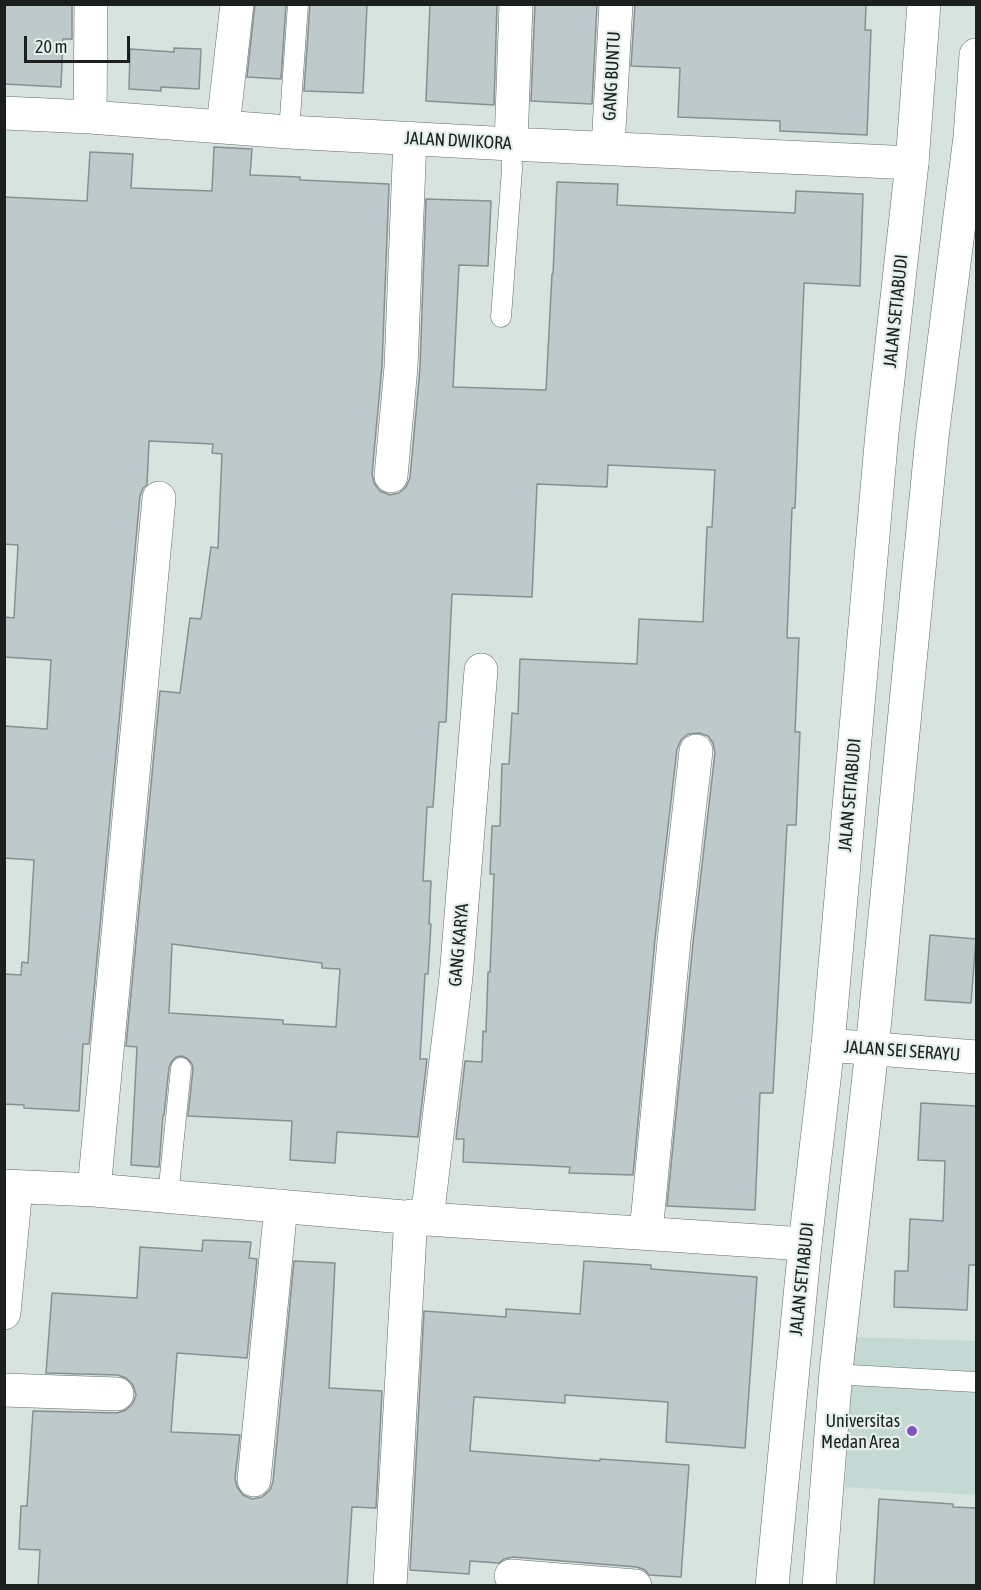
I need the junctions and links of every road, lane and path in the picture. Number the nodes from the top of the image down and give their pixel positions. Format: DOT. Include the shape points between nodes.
graph roads {
  1 [pos="91,4"];
  2 [pos="237,4"];
  3 [pos="298,4"];
  4 [pos="516,4"];
  5 [pos="616,4"];
  6 [pos="924,4"];
  7 [pos="976,55"];
  8 [pos="4,113"];
  9 [pos="90,117"];
  10 [pos="223,126"];
  11 [pos="289,132"];
  12 [pos="973,137"];
  13 [pos="410,138"];
  14 [pos="511,144"];
  15 [pos="608,148"];
  16 [pos="912,164"];
  17 [pos="501,317"];
  18 [pos="882,433"];
  19 [pos="932,437"];
  20 [pos="391,476"];
  21 [pos="159,498"];
  22 [pos="481,670"];
  23 [pos="696,751"];
  24 [pos="828,1045"];
  25 [pos="872,1049"];
  26 [pos="976,1057"];
  27 [pos="181,1068"];
  28 [pos="10,1187"];
  29 [pos="94,1190"];
  30 [pos="168,1196"];
  31 [pos="281,1206"];
  32 [pos="419,1218"];
  33 [pos="646,1233"];
  34 [pos="805,1244"];
  35 [pos="4,1313"];
  36 [pos="836,1371"];
  37 [pos="976,1383"];
  38 [pos="4,1390"];
  39 [pos="117,1394"];
  40 [pos="254,1480"];
  41 [pos="511,1576"];
  42 [pos="390,1586"];
  43 [pos="635,1586"];
  44 [pos="772,1586"];
  45 [pos="819,1586"];
  1 -- 9 [label="street"];
  2 -- 10 [label="street"];
  3 -- 11 [label="lane"];
  4 -- 14 [label="street"];
  5 -- 15 [label="street, GANG BUNTU"];
  6 -- 16 [label="street, JALAN SETIABUDI"];
  7 -- 12 [label="street"];
  8 -- 9 [label="street, JALAN DWIKORA"];
  9 -- 10 [label="street, JALAN DWIKORA"];
  10 -- 11 [label="street, JALAN DWIKORA"];
  11 -- 13 [label="street, JALAN DWIKORA"];
  12 -- 19 [label="street"];
  13 -- 14 [label="street, JALAN DWIKORA"];
  13 -- 20 [label="street" via="401,366"];
  14 -- 15 [label="street, JALAN DWIKORA"];
  14 -- 17 [label="lane"];
  15 -- 16 [label="street, JALAN DWIKORA"];
  16 -- 18 [label="street, JALAN SETIABUDI"];
  18 -- 19 [label="street"];
  18 -- 24 [label="street, JALAN SETIABUDI"];
  19 -- 25 [label="street"];
  21 -- 29 [label="street"];
  22 -- 32 [label="street, GANG KARYA" via="456,977"];
  23 -- 33 [label="street"];
  24 -- 25 [label="street, JALAN SEI SERAYU"];
  24 -- 34 [label="street, JALAN SETIABUDI"];
  25 -- 26 [label="street, JALAN SEI SERAYU"];
  25 -- 36 [label="street"];
  27 -- 30 [label="lane"];
  28 -- 29 [label="street"];
  28 -- 35 [label="street"];
  29 -- 30 [label="street"];
  30 -- 31 [label="street"];
  31 -- 32 [label="street"];
  31 -- 40 [label="street"];
  32 -- 33 [label="street"];
  32 -- 42 [label="street, GANG KARYA"];
  33 -- 34 [label="street"];
  34 -- 44 [label="street, JALAN SETIABUDI"];
  36 -- 37 [label="lane"];
  36 -- 45 [label="street"];
  38 -- 39 [label="street"];
  41 -- 43 [label="street"];
}
